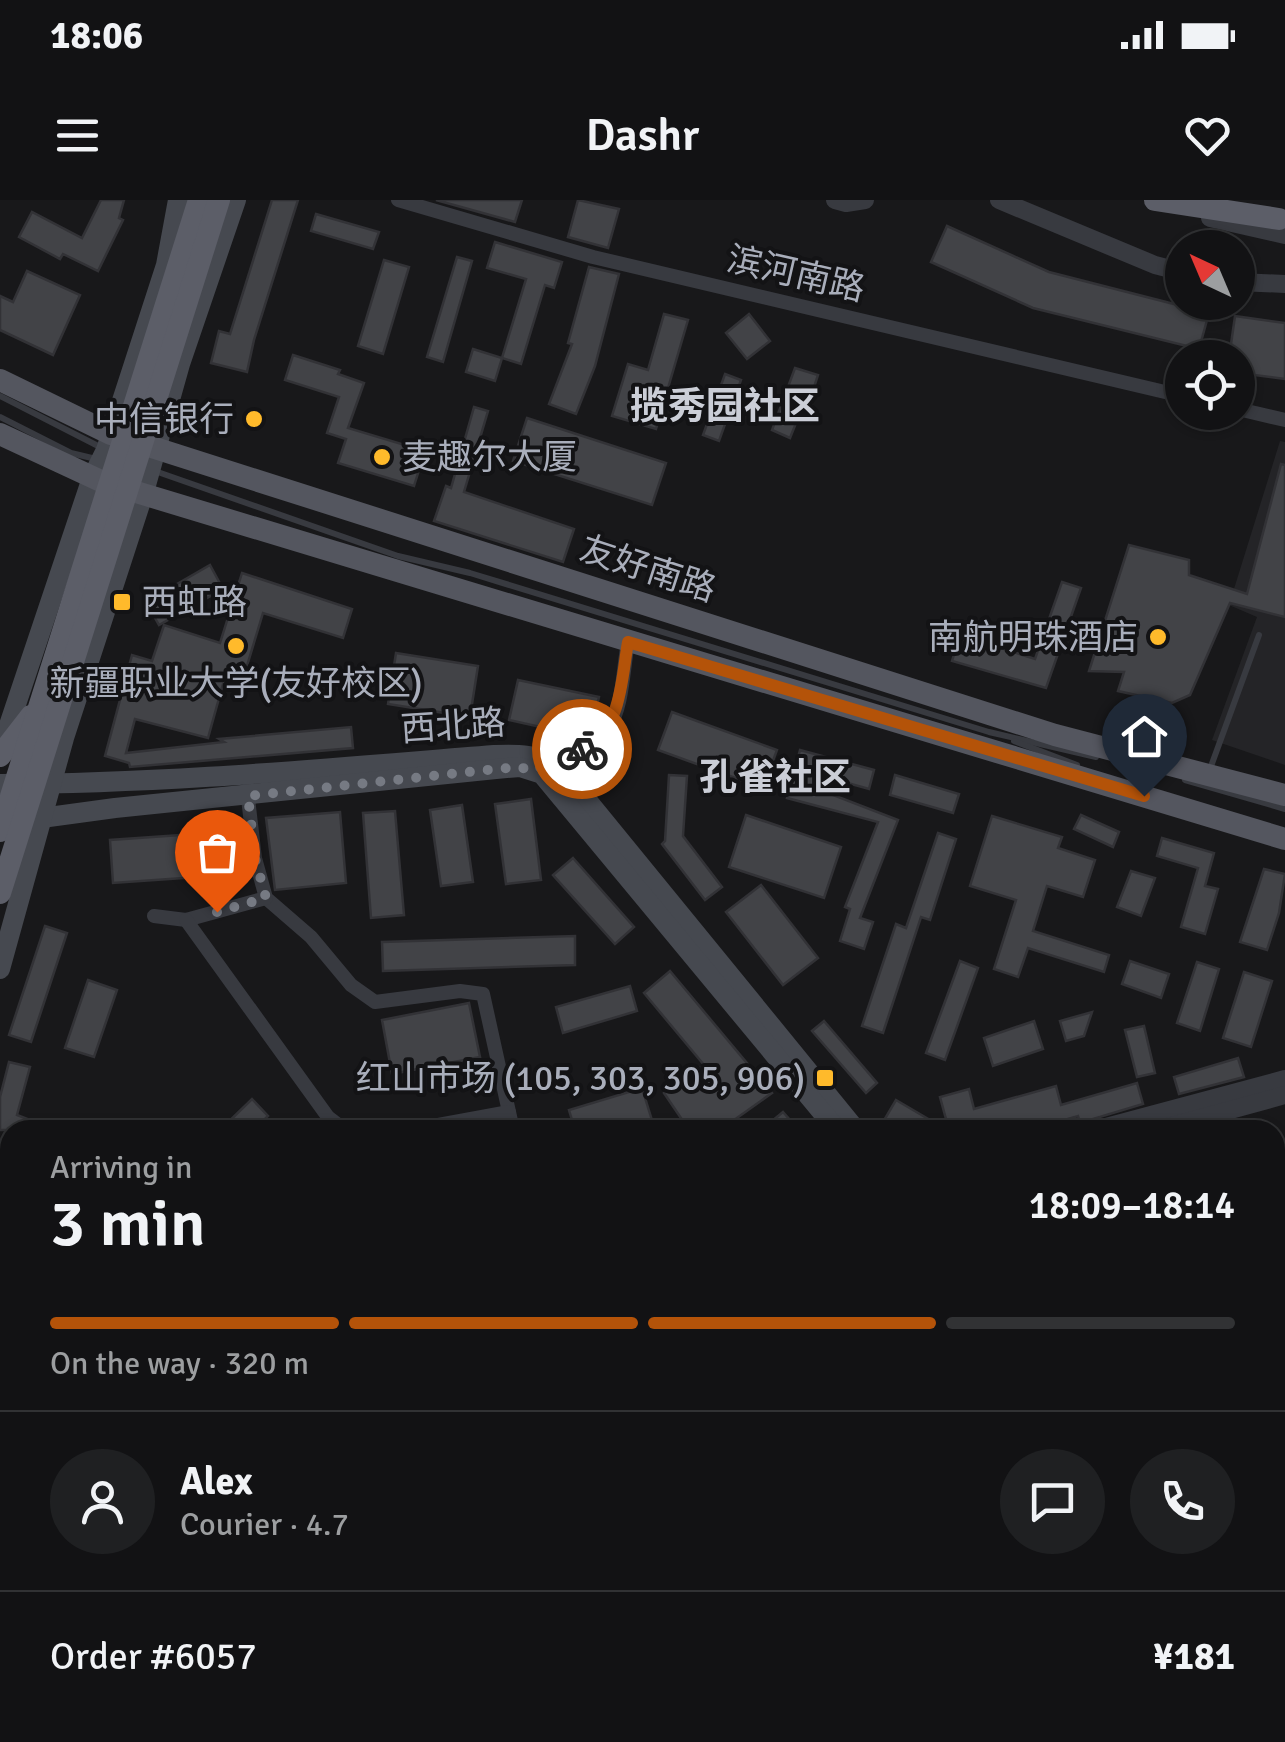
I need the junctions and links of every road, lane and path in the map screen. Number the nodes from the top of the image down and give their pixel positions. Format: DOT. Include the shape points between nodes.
graph roads {
  1 [pos="178,200"];
  2 [pos="199,200"];
  3 [pos="219,200"];
  4 [pos="236,200"];
  5 [pos="398,200"];
  6 [pos="834,200"];
  7 [pos="865,200"];
  8 [pos="999,200"];
  9 [pos="1147,200"];
  10 [pos="1155,200"];
  11 [pos="1226,200"];
  12 [pos="1283,225"];
  13 [pos="1165,268"];
  14 [pos="1255,283"];
  15 [pos="1285,284"];
  16 [pos="0,380"];
  17 [pos="1165,392"];
  18 [pos="0,396"];
  19 [pos="1255,412"];
  20 [pos="0,417"];
  21 [pos="1285,420"];
  22 [pos="0,434"];
  23 [pos="102,461"];
  24 [pos="150,470"];
  25 [pos="1260,634"];
  26 [pos="628,642"];
  27 [pos="49,682"];
  28 [pos="990,732"];
  29 [pos="0,755"];
  30 [pos="1112,761"];
  31 [pos="553,763"];
  32 [pos="1082,766"];
  33 [pos="532,771"];
  34 [pos="1208,775"];
  35 [pos="1182,780"];
  36 [pos="45,783"];
  37 [pos="247,786"];
  38 [pos="2,789"];
  39 [pos="1285,795"];
  40 [pos="1285,809"];
  41 [pos="36,820"];
  42 [pos="0,822"];
  43 [pos="0,831"];
  44 [pos="1285,839"];
  45 [pos="0,894"];
  46 [pos="266,898"];
  47 [pos="0,908"];
  48 [pos="154,916"];
  49 [pos="186,920"];
  50 [pos="0,970"];
  51 [pos="1285,1079"];
  52 [pos="1285,1096"];
  53 [pos="508,1112"];
  54 [pos="332,1120"];
  55 [pos="465,1120"];
  56 [pos="510,1120"];
  57 [pos="829,1120"];
  58 [pos="848,1120"];
  59 [pos="1132,1120"];
  60 [pos="1195,1120"];
  1 -- 23 [label="main road" via="166,265"];
  2 -- 27 [label="highway, bridge"];
  3 -- 45 [label="highway, bridge"];
  4 -- 24 [label="main road"];
  5 -- 17 [label="street, 滨河南路" via="593,257"];
  6 -- 7 [label="street"];
  8 -- 13 [label="street"];
  9 -- 12 [label="street"];
  10 -- 12 [label="highway"];
  11 -- 12 [label="highway"];
  14 -- 15 [label="street"];
  16 -- 23 [label="main road, 友好南路"];
  18 -- 23 [label="lane"];
  19 -- 21 [label="street"];
  20 -- 23 [label="lane"];
  22 -- 23 [label="main road, 友好南路"];
  23 -- 24 [label="main road, 友好南路"];
  23 -- 24 [label="main road, 友好南路"];
  23 -- 29 [label="main road"];
  23 -- 38 [label="main road"];
  24 -- 26 [label="main road, 友好南路"];
  24 -- 28 [label="lane" via="398,556"];
  24 -- 34 [label="main road, 友好南路"];
  24 -- 36 [label="main road"];
  25 -- 34 [label="lane"];
  26 -- 31 [label="street" via="608,730"];
  26 -- 44 [label="main road, 友好南路"];
  27 -- 29 [label="highway, bridge"];
  27 -- 43 [label="highway, bridge"];
  28 -- 30 [label="lane"];
  28 -- 32 [label="lane"];
  31 -- 33 [label="street"];
  31 -- 37 [label="main road, 西北路" via="530,754 494,755"];
  31 -- 58 [label="main road, 西北路"];
  33 -- 37 [label="main road, 西北路"];
  33 -- 57 [label="main road, 西北路" via="563,796"];
  34 -- 39 [label="main road, 友好南路"];
  35 -- 40 [label="lane"];
  36 -- 37 [label="main road, 西北路"];
  36 -- 38 [label="main road, 西北路"];
  36 -- 41 [label="main road"];
  37 -- 41 [label="main road, 西北路"];
  37 -- 46 [label="street"];
  41 -- 42 [label="main road, 西北路"];
  41 -- 47 [label="main road"];
  41 -- 50 [label="main road"];
  46 -- 49 [label="street"];
  46 -- 53 [label="street" via="375,1002 483,994"];
  48 -- 49 [label="street"];
  49 -- 54 [label="street"];
  51 -- 59 [label="street"];
  52 -- 60 [label="street"];
  53 -- 55 [label="street"];
  53 -- 56 [label="street"];
}
